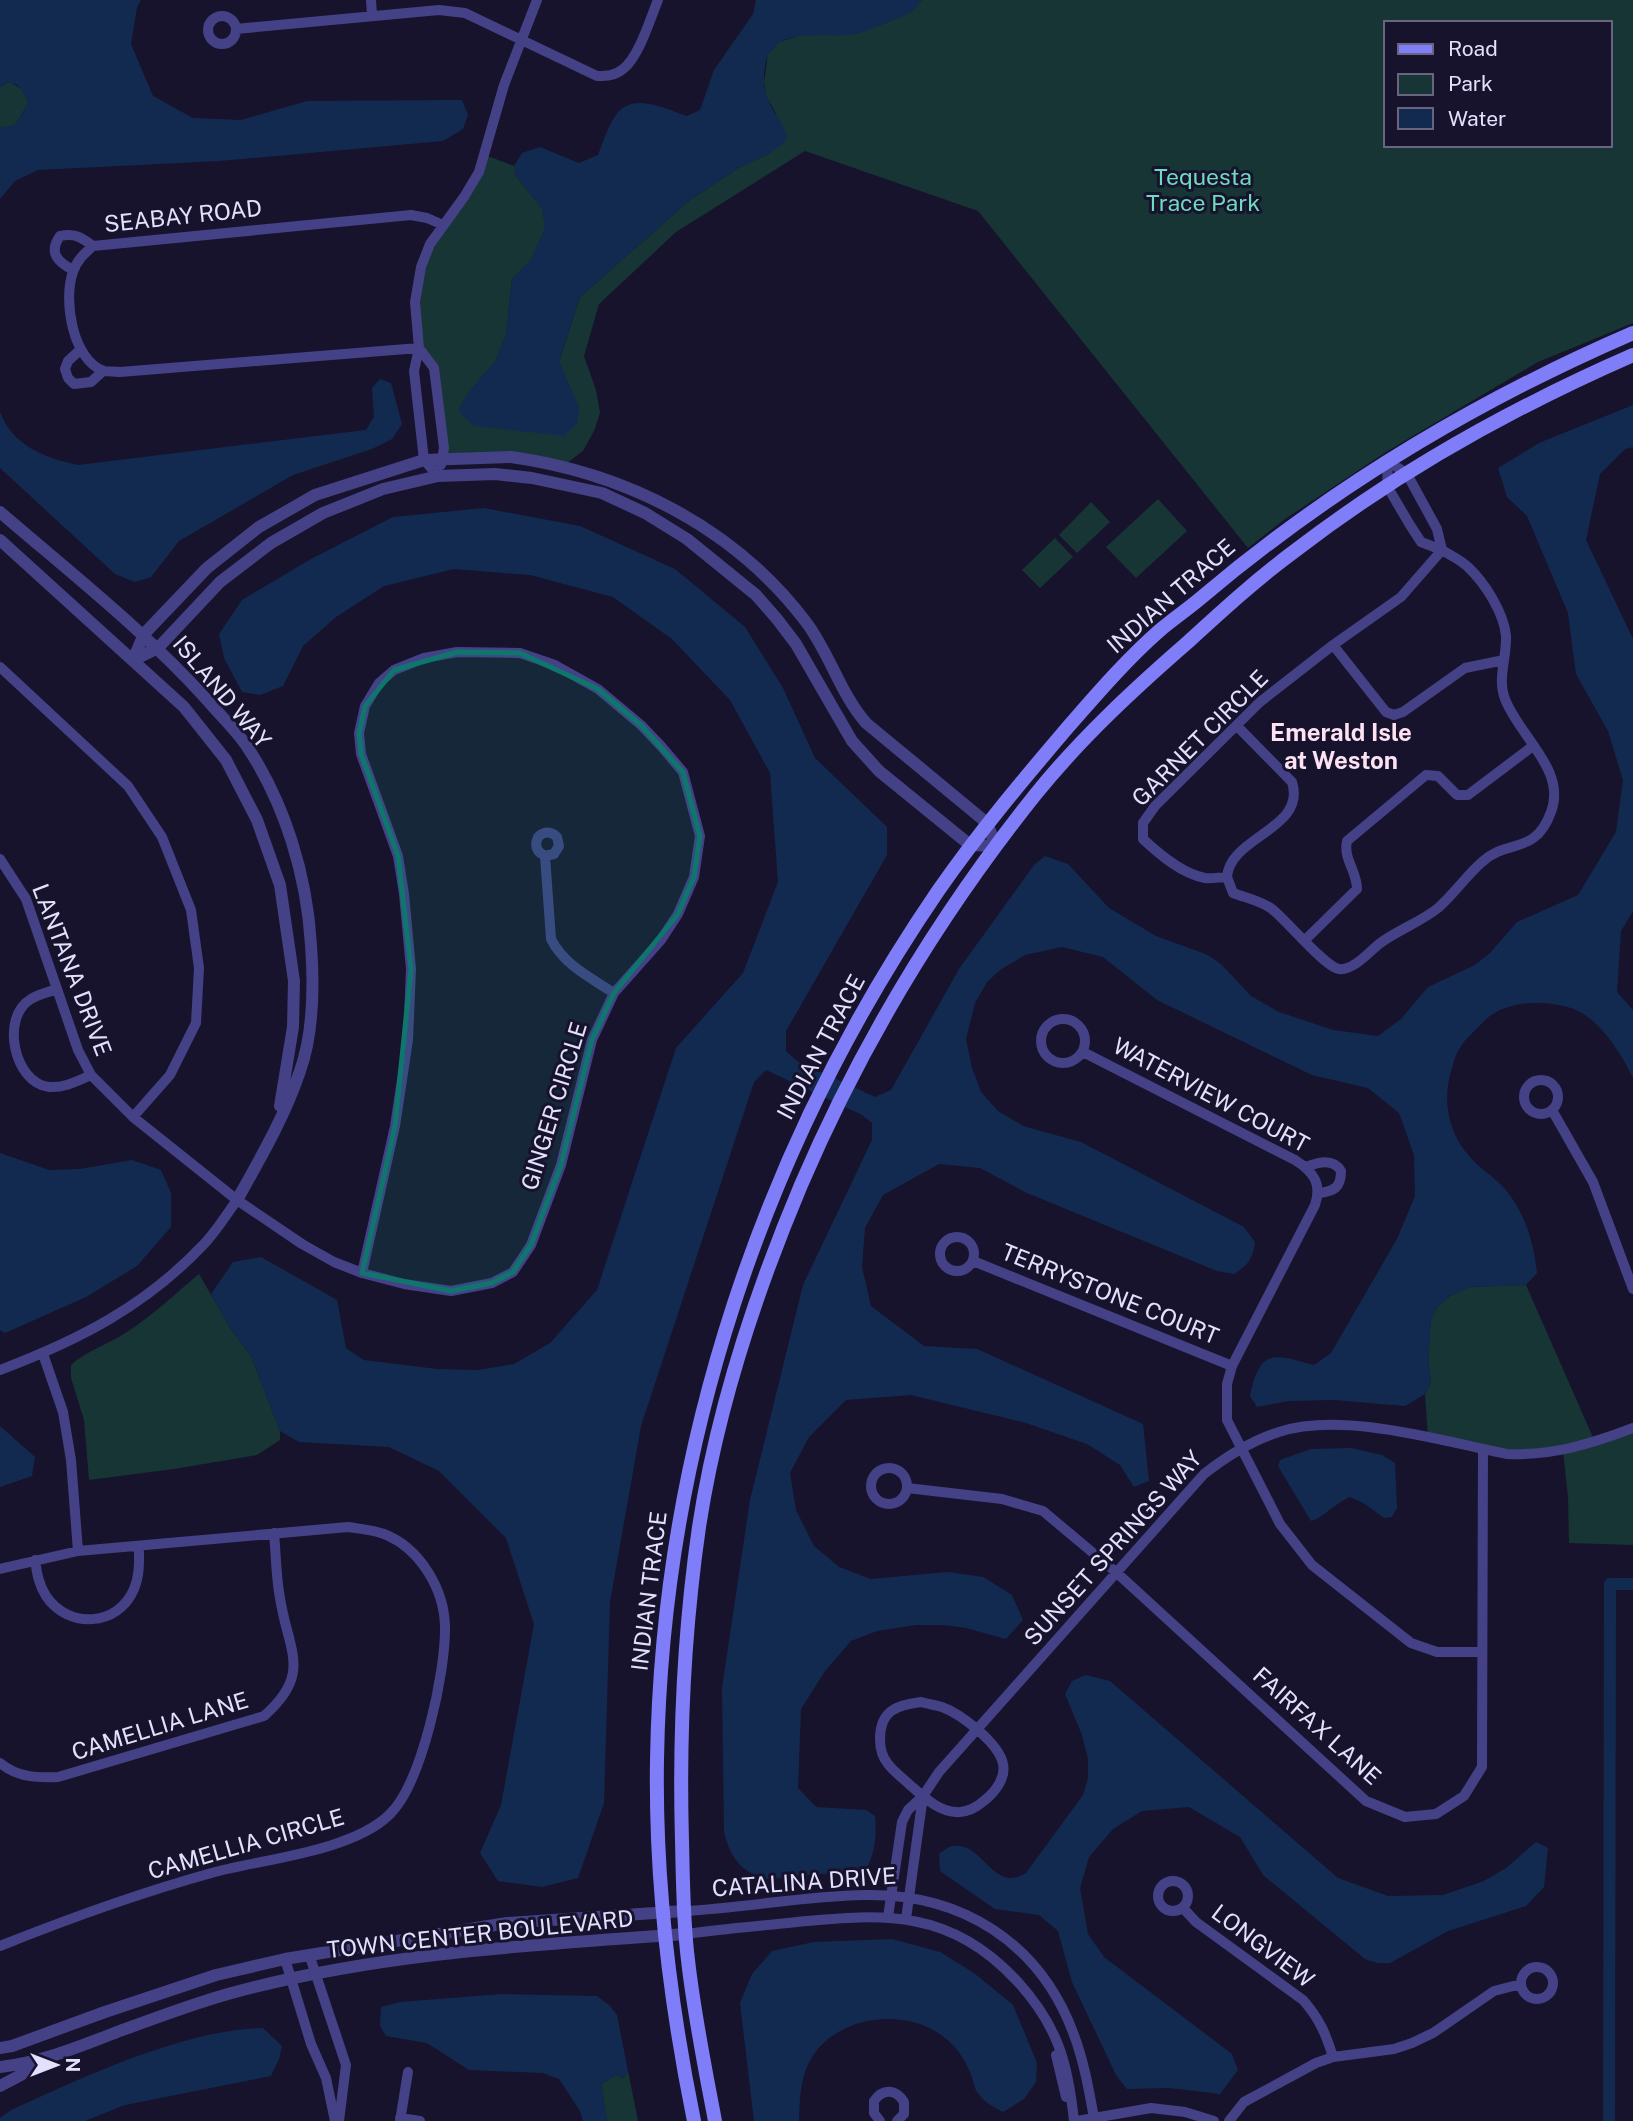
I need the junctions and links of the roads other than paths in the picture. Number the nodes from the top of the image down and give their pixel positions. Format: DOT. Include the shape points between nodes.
graph roads {
  1 [pos="371,0"];
  2 [pos="537,0"];
  3 [pos="659,0"];
  4 [pos="372,15"];
  5 [pos="236,29"];
  6 [pos="521,39"];
  7 [pos="443,225"];
  8 [pos="93,246"];
  9 [pos="73,270"];
  10 [pos="1633,333"];
  11 [pos="419,348"];
  12 [pos="80,350"];
  13 [pos="1633,355"];
  14 [pos="103,370"];
  15 [pos="443,459"];
  16 [pos="424,460"];
  17 [pos="1388,461"];
  18 [pos="1406,474"];
  19 [pos="438,476"];
  20 [pos="1387,486"];
  21 [pos="0,512"];
  22 [pos="1428,513"];
  23 [pos="1410,525"];
  24 [pos="0,540"];
  25 [pos="1442,550"];
  26 [pos="144,634"];
  27 [pos="1333,645"];
  28 [pos="158,648"];
  29 [pos="133,660"];
  30 [pos="1504,660"];
  31 [pos="0,667"];
  32 [pos="1237,726"];
  33 [pos="1533,746"];
  34 [pos="279,810"];
  35 [pos="257,820"];
  36 [pos="987,823"];
  37 [pos="970,845"];
  38 [pos="996,846"];
  39 [pos="545,856"];
  40 [pos="0,859"];
  41 [pos="1227,877"];
  42 [pos="1305,940"];
  43 [pos="57,989"];
  44 [pos="614,993"];
  45 [pos="1083,1052"];
  46 [pos="91,1075"];
  47 [pos="1552,1110"];
  48 [pos="133,1117"];
  49 [pos="277,1122"];
  50 [pos="1306,1167"];
  51 [pos="1319,1193"];
  52 [pos="237,1200"];
  53 [pos="973,1261"];
  54 [pos="362,1273"];
  55 [pos="1633,1289"];
  56 [pos="43,1354"];
  57 [pos="1232,1366"];
  58 [pos="0,1370"];
  59 [pos="1633,1428"];
  60 [pos="1240,1448"];
  61 [pos="1483,1449"];
  62 [pos="907,1488"];
  63 [pos="274,1533"];
  64 [pos="139,1546"];
  65 [pos="78,1551"];
  66 [pos="35,1560"];
  67 [pos="0,1569"];
  68 [pos="1117,1573"];
  69 [pos="1482,1652"];
  70 [pos="977,1730"];
  71 [pos="0,1764"];
  72 [pos="923,1796"];
  73 [pos="890,1895"];
  74 [pos="909,1896"];
  75 [pos="1183,1908"];
  76 [pos="663,1911"];
  77 [pos="684,1911"];
  78 [pos="888,1917"];
  79 [pos="906,1919"];
  80 [pos="685,1934"];
  81 [pos="666,1935"];
  82 [pos="0,1946"];
  83 [pos="309,1954"];
  84 [pos="285,1959"];
  85 [pos="1032,1962"];
  86 [pos="314,1973"];
  87 [pos="292,1979"];
  88 [pos="1016,1980"];
  89 [pos="1521,1984"];
  90 [pos="1048,2025"];
  91 [pos="0,2048"];
  92 [pos="59,2054"];
  93 [pos="342,2054"];
  94 [pos="1333,2057"];
  95 [pos="319,2062"];
  96 [pos="0,2067"];
  97 [pos="1084,2067"];
  98 [pos="1068,2070"];
  99 [pos="408,2072"];
  100 [pos="0,2086"];
  101 [pos="1094,2118"];
  102 [pos="400,2120"];
  103 [pos="900,2120"];
  104 [pos="337,2121"];
  105 [pos="420,2121"];
  106 [pos="694,2121"];
  107 [pos="715,2121"];
  108 [pos="880,2121"];
  109 [pos="1075,2121"];
  110 [pos="1214,2121"];
  111 [pos="1228,2121"];
  1 -- 4 [label="street"];
  2 -- 6 [label="street"];
  3 -- 6 [label="street" via="634,56 611,76 597,76"];
  4 -- 5 [label="street"];
  4 -- 6 [label="street" via="439,9 465,13"];
  6 -- 7 [label="street" via="479,172"];
  7 -- 8 [label="street, SEABAY ROAD" via="411,215"];
  7 -- 11 [label="street" via="421,267 415,302"];
  8 -- 9 [label="street, SEABAY ROAD"];
  8 -- 9 [label="street" via="79,235 60,236 54,253"];
  9 -- 12 [label="street" via="69,286 73,330"];
  10 -- 17 [label="main road, INDIAN TRACE" via="1505,393"];
  11 -- 14 [label="street"];
  11 -- 15 [label="street" via="433,368"];
  11 -- 16 [label="street" via="414,371"];
  12 -- 14 [label="street"];
  12 -- 14 [label="street" via="65,369 74,384 91,382"];
  13 -- 18 [label="main road, INDIAN TRACE" via="1560,386"];
  15 -- 16 [label="street"];
  15 -- 19 [label="street"];
  15 -- 36 [label="street" via="511,457 548,462 598,475 697,521 740,555 799,613 866,723"];
  16 -- 19 [label="street"];
  16 -- 26 [label="street" via="315,495 260,527 207,568"];
  17 -- 18 [label="street"];
  17 -- 20 [label="street"];
  17 -- 36 [label="main road, INDIAN TRACE" via="1295,523 1158,632 1091,699"];
  18 -- 20 [label="main road, INDIAN TRACE"];
  18 -- 22 [label="street"];
  19 -- 28 [label="street" via="383,489 323,513 271,543 220,582"];
  19 -- 37 [label="street" via="495,474 602,493 687,539 756,595 777,619 852,741 879,771"];
  20 -- 23 [label="street"];
  20 -- 38 [label="main road, INDIAN TRACE" via="1245,591 1127,696 1038,791"];
  21 -- 26 [label="street, ISLAND WAY"];
  22 -- 23 [label="street"];
  22 -- 25 [label="street"];
  23 -- 25 [label="street" via="1421,542"];
  24 -- 29 [label="street, ISLAND WAY"];
  25 -- 27 [label="street, GARNET CIRCLE" via="1401,597"];
  25 -- 30 [label="street" via="1467,566 1499,612 1506,634"];
  26 -- 28 [label="street, ISLAND WAY"];
  26 -- 29 [label="street"];
  27 -- 30 [label="street" via="1386,712 1394,715 1465,668"];
  27 -- 32 [label="street, GARNET CIRCLE" via="1260,702"];
  28 -- 29 [label="street"];
  28 -- 34 [label="street, ISLAND WAY" via="245,744"];
  29 -- 35 [label="street, ISLAND WAY" via="184,707 226,760"];
  30 -- 33 [label="street" via="1501,690"];
  31 -- 48 [label="street" via="128,786 162,837 191,909 199,968 196,1023 170,1074"];
  32 -- 41 [label="street" via="1292,782 1296,793 1293,807 1242,849"];
  32 -- 41 [label="street, GARNET CIRCLE" via="1143,823 1143,839 1157,852 1205,878"];
  33 -- 42 [label="street" via="1468,795 1457,795 1438,776 1426,775 1347,841 1345,852 1357,877 1357,889"];
  33 -- 42 [label="street" via="1556,790 1541,833 1527,844 1483,860 1436,909 1395,932 1352,966 1340,969 1326,962"];
  34 -- 35 [label="street"];
  34 -- 49 [label="street, ISLAND WAY" via="300,870 313,967 312,1014 301,1069"];
  35 -- 49 [label="street, ISLAND WAY" via="280,885 294,981 293,1027"];
  36 -- 37 [label="main road, INDIAN TRACE"];
  36 -- 38 [label="street"];
  37 -- 38 [label="street"];
  37 -- 76 [label="main road, INDIAN TRACE" via="912,930 835,1062 778,1182 728,1316 680,1516 662,1661 658,1794"];
  38 -- 77 [label="main road, INDIAN TRACE" via="868,1043 771,1255 752,1314 717,1437 700,1525 684,1661 680,1779"];
  39 -- 44 [label="street" via="551,939 557,951"];
  40 -- 43 [label="street, LANTANA DRIVE" via="26,899"];
  41 -- 42 [label="street" via="1233,892 1269,907"];
  43 -- 46 [label="street, LANTANA DRIVE"];
  43 -- 46 [label="street" via="30,999 19,1011 13,1031 17,1056 30,1077 47,1087 66,1086"];
  44 -- 54 [label="street, GINGER CIRCLE" via="592,1040 561,1165 531,1245 513,1272 492,1283 451,1291"];
  44 -- 54 [label="street, GINGER CIRCLE" via="661,940 694,877 700,836 682,772 641,724 598,689 555,665 520,653 477,651 424,659 394,670 365,705 359,733 360,754 398,856 411,969 408,1028 395,1126"];
  45 -- 45 [label="street, WATERVIEW COURT" via="1083,1031 1074,1021 1054,1021 1044,1030 1041,1045 1049,1059 1071,1062"];
  45 -- 50 [label="street, WATERVIEW COURT"];
  46 -- 48 [label="street, LANTANA DRIVE"];
  47 -- 55 [label="street" via="1593,1182"];
  48 -- 52 [label="street, LANTANA DRIVE"];
  49 -- 52 [label="street, ISLAND WAY"];
  50 -- 51 [label="street, WATERVIEW COURT"];
  50 -- 51 [label="street" via="1325,1162 1342,1171 1339,1186"];
  51 -- 57 [label="street"];
  52 -- 54 [label="street, GINGER CIRCLE" via="302,1244"];
  52 -- 56 [label="street, ISLAND WAY" via="207,1241 166,1282 130,1309"];
  53 -- 57 [label="street, TERRYSTONE COURT"];
  56 -- 58 [label="street, ISLAND WAY"];
  56 -- 65 [label="street" via="63,1412"];
  57 -- 60 [label="street" via="1227,1420"];
  59 -- 61 [label="street, SUNSET SPRINGS WAY" via="1564,1451 1529,1455"];
  60 -- 61 [label="street, SUNSET SPRINGS WAY" via="1281,1431 1328,1424 1369,1427"];
  60 -- 68 [label="street, SUNSET SPRINGS WAY" via="1204,1474"];
  60 -- 69 [label="street" via="1280,1524 1312,1565 1411,1643 1437,1652"];
  61 -- 69 [label="street, FAIRFAX LANE"];
  62 -- 68 [label="street, FAIRFAX LANE" via="1002,1499 1043,1511"];
  63 -- 64 [label="street, CAMELLIA CIRCLE"];
  63 -- 71 [label="street, CAMELLIA LANE" via="280,1598 295,1665 289,1688 264,1716 58,1777 27,1776"];
  63 -- 82 [label="street, CAMELLIA CIRCLE" via="348,1527 385,1534 417,1557 438,1587 446,1647 423,1754 409,1789 389,1816 329,1846 215,1872"];
  64 -- 65 [label="street, CAMELLIA CIRCLE"];
  64 -- 66 [label="street" via="134,1590 123,1606 108,1616 91,1619 75,1619 48,1599"];
  65 -- 66 [label="street, CAMELLIA CIRCLE"];
  66 -- 67 [label="street, CAMELLIA CIRCLE"];
  68 -- 69 [label="street, FAIRFAX LANE" via="1366,1801 1405,1817 1436,1814 1464,1796 1482,1767"];
  68 -- 70 [label="street, SUNSET SPRINGS WAY"];
  70 -- 72 [label="street, SUNSET SPRINGS WAY"];
  70 -- 72 [label="street" via="1003,1762 1003,1776 993,1793 963,1812 946,1811"];
  70 -- 72 [label="street" via="943,1707 921,1702 902,1704 886,1714 880,1748 887,1763"];
  72 -- 73 [label="street, SUNSET SPRINGS WAY" via="902,1822"];
  72 -- 74 [label="street, SUNSET SPRINGS WAY"];
  73 -- 74 [label="street, CATALINA DRIVE"];
  73 -- 77 [label="street, CATALINA DRIVE"];
  73 -- 78 [label="street, SUNSET SPRINGS WAY"];
  74 -- 79 [label="street, SUNSET SPRINGS WAY"];
  74 -- 85 [label="street, CATALINA DRIVE" via="973,1917 1004,1936"];
  75 -- 94 [label="street, LONGVIEW" via="1303,2000 1325,2031"];
  76 -- 77 [label="street, TOWN CENTER BOULEVARD"];
  76 -- 81 [label="main road, INDIAN TRACE"];
  76 -- 83 [label="street, TOWN CENTER BOULEVARD" via="507,1923"];
  77 -- 80 [label="main road, INDIAN TRACE"];
  78 -- 79 [label="street, CATALINA DRIVE"];
  78 -- 80 [label="street, CATALINA DRIVE" via="846,1917"];
  79 -- 88 [label="street, CATALINA DRIVE" via="963,1937"];
  80 -- 81 [label="street, TOWN CENTER BOULEVARD"];
  80 -- 107 [label="main road, INDIAN TRACE"];
  81 -- 86 [label="street, TOWN CENTER BOULEVARD" via="477,1950"];
  81 -- 106 [label="main road, INDIAN TRACE"];
  83 -- 84 [label="street, TOWN CENTER BOULEVARD"];
  83 -- 86 [label="street"];
  84 -- 87 [label="street"];
  84 -- 91 [label="street, TOWN CENTER BOULEVARD" via="216,1975"];
  85 -- 88 [label="street"];
  85 -- 97 [label="street, CATALINA DRIVE" via="1061,2006"];
  86 -- 87 [label="street, TOWN CENTER BOULEVARD"];
  86 -- 93 [label="street"];
  87 -- 92 [label="street, TOWN CENTER BOULEVARD" via="226,1995"];
  87 -- 95 [label="street"];
  88 -- 90 [label="street, CATALINA DRIVE"];
  89 -- 94 [label="street" via="1494,1991 1412,2043"];
  90 -- 98 [label="street, CATALINA DRIVE"];
  90 -- 109 [label="street, CATALINA DRIVE"];
  92 -- 96 [label="street, TOWN CENTER BOULEVARD"];
  92 -- 100 [label="street"];
  93 -- 95 [label="street"];
  93 -- 104 [label="street" via="346,2066"];
  94 -- 111 [label="street" via="1244,2102"];
  95 -- 104 [label="street"];
  97 -- 98 [label="street"];
  97 -- 101 [label="street, CATALINA DRIVE"];
  98 -- 109 [label="street, CATALINA DRIVE"];
  99 -- 102 [label="street"];
  101 -- 109 [label="street"];
  101 -- 110 [label="street" via="1151,2108"];
  102 -- 105 [label="street"];
  103 -- 108 [label="street" via="904,2102 889,2091 874,2101"];
}
